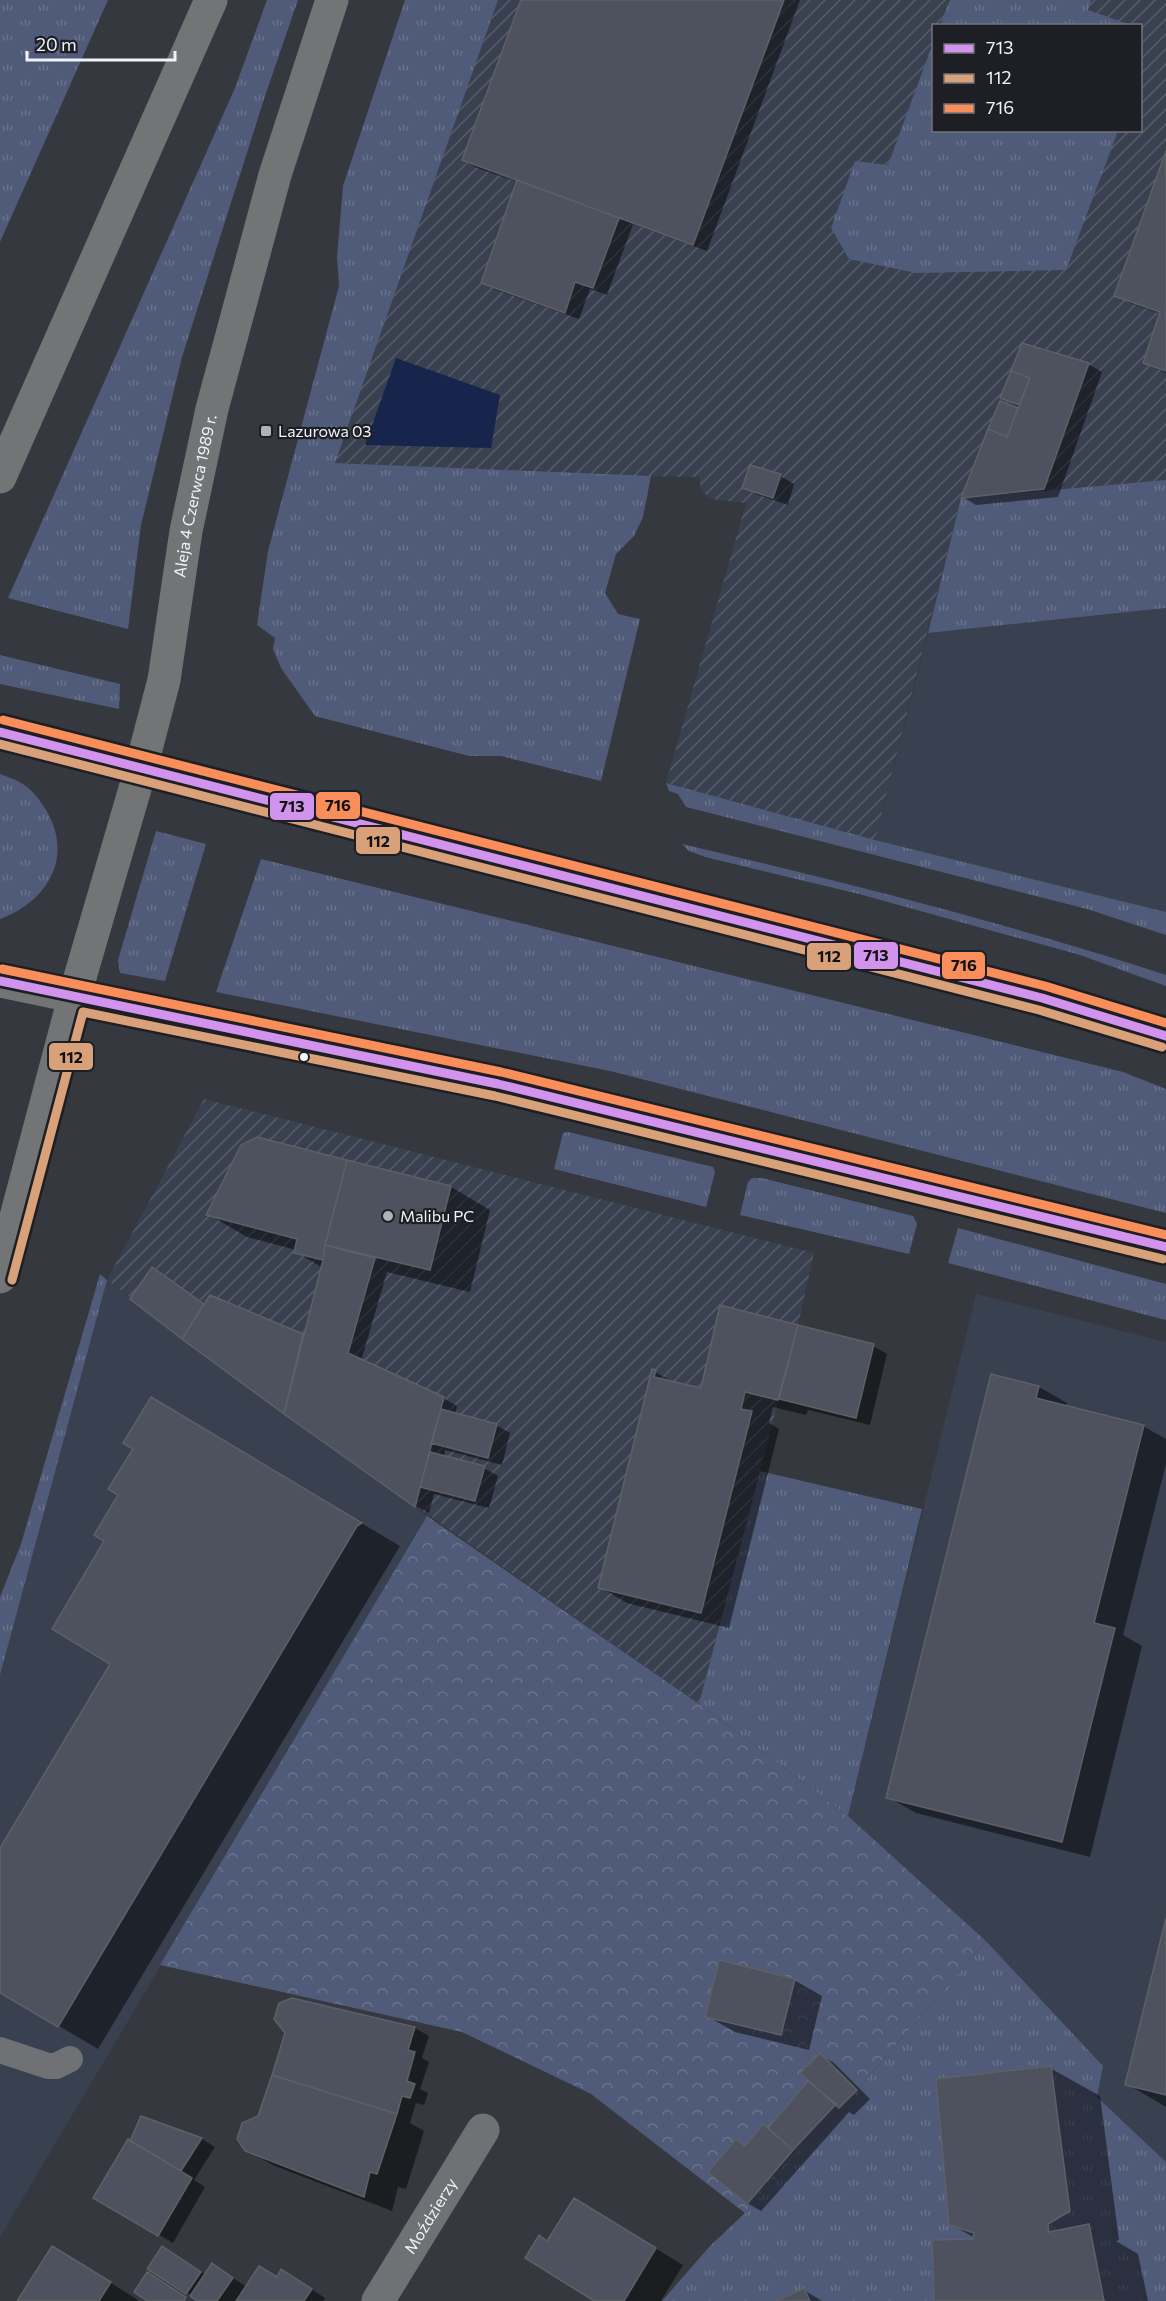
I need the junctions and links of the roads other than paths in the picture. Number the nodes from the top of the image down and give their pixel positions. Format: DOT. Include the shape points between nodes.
graph roads {
  1 [pos="211,0"];
  2 [pos="332,0"];
  3 [pos="0,477"];
  4 [pos="0,732"];
  5 [pos="141,768"];
  6 [pos="0,981"];
  7 [pos="74,998"];
  8 [pos="1166,1036"];
  9 [pos="1166,1247"];
  10 [pos="0,1277"];
  11 [pos="0,2050"];
  12 [pos="70,2059"];
  13 [pos="483,2130"];
  14 [pos="378,2301"];
  1 -- 3 [label="main road"];
  2 -- 5 [label="main road, Aleja 4 Czerwca 1989 r." via="275,175 212,409 186,531 164,680"];
  4 -- 5 [label="main road"];
  5 -- 7 [label="main road, Aleja 4 Czerwca 1989 r."];
  5 -- 8 [label="main road" via="1031,995"];
  6 -- 7 [label="main road"];
  7 -- 9 [label="main road" via="527,1091"];
  7 -- 10 [label="main road, Aleja 4 Czerwca 1989 r."];
  11 -- 12 [label="lane" via="48,2066"];
  13 -- 14 [label="street, Moździerzy"];
}
